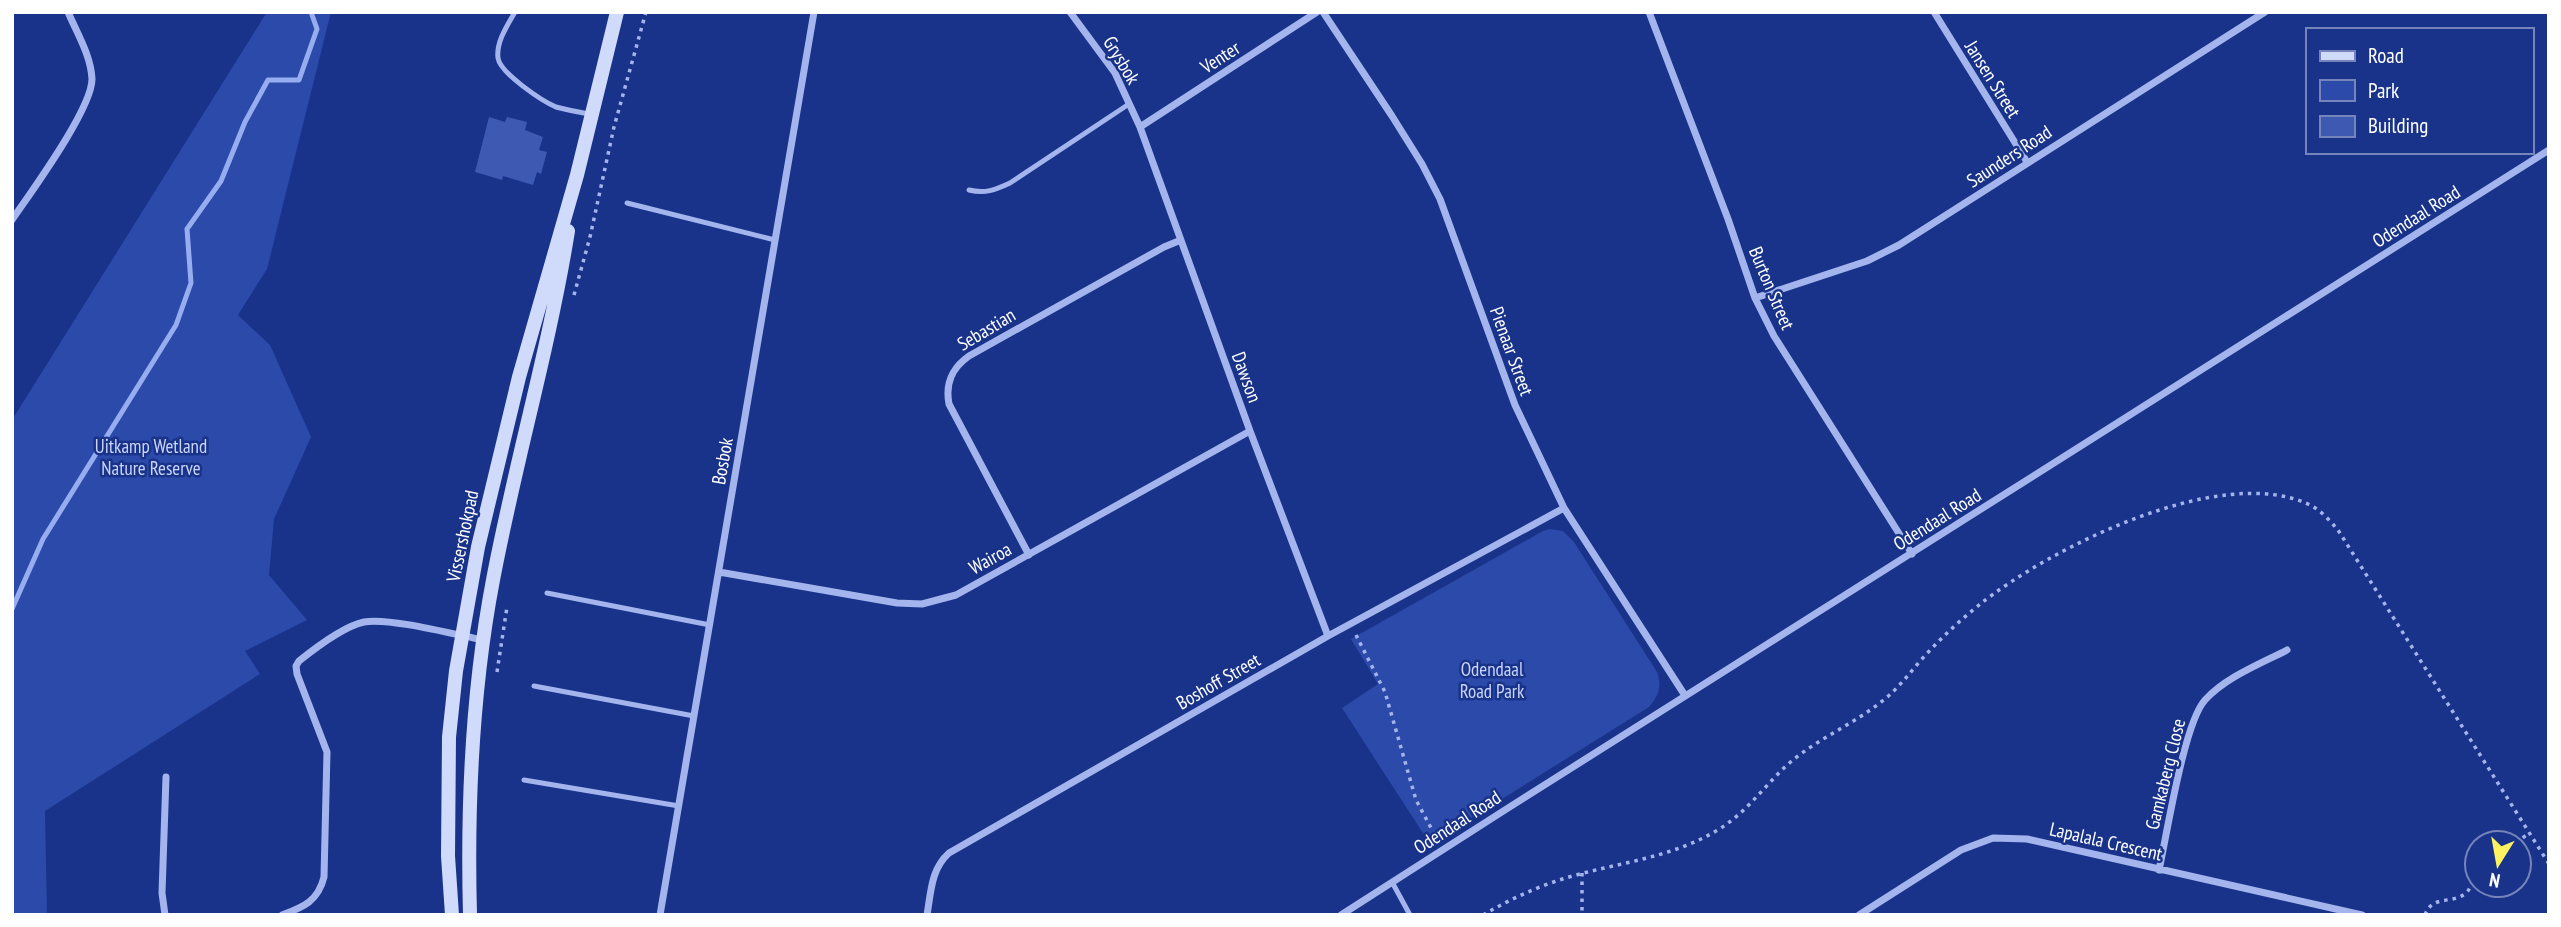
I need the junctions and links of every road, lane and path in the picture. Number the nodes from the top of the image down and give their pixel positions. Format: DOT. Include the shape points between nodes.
graph roads {
  1 [pos="68,12"];
  2 [pos="515,12"];
  3 [pos="617,12"];
  4 [pos="646,12"];
  5 [pos="814,12"];
  6 [pos="1070,12"];
  7 [pos="1317,12"];
  8 [pos="1323,12"];
  9 [pos="1649,12"];
  10 [pos="1934,12"];
  11 [pos="2248,12"];
  12 [pos="2265,12"];
  13 [pos="2253,20"];
  14 [pos="1129,104"];
  15 [pos="592,114"];
  16 [pos="1140,127"];
  17 [pos="2549,150"];
  18 [pos="2027,162"];
  19 [pos="577,175"];
  20 [pos="969,190"];
  21 [pos="627,203"];
  22 [pos="12,220"];
  23 [pos="775,240"];
  24 [pos="1181,240"];
  25 [pos="574,296"];
  26 [pos="1755,298"];
  27 [pos="1250,431"];
  28 [pos="1564,508"];
  29 [pos="1912,554"];
  30 [pos="1029,555"];
  31 [pos="719,572"];
  32 [pos="547,593"];
  33 [pos="507,601"];
  34 [pos="1350,624"];
  35 [pos="710,625"];
  36 [pos="462,636"];
  37 [pos="1328,636"];
  38 [pos="484,641"];
  39 [pos="2287,650"];
  40 [pos="497,673"];
  41 [pos="534,687"];
  42 [pos="1684,694"];
  43 [pos="694,716"];
  44 [pos="166,777"];
  45 [pos="524,780"];
  46 [pos="679,806"];
  47 [pos="2526,829"];
  48 [pos="2533,839"];
  49 [pos="1442,850"];
  50 [pos="2549,863"];
  51 [pos="2159,870"];
  52 [pos="1582,873"];
  53 [pos="1392,882"];
  54 [pos="2463,894"];
  55 [pos="165,915"];
  56 [pos="282,915"];
  57 [pos="452,915"];
  58 [pos="470,915"];
  59 [pos="660,915"];
  60 [pos="927,915"];
  61 [pos="1341,915"];
  62 [pos="1410,915"];
  63 [pos="1483,915"];
  64 [pos="1582,915"];
  65 [pos="1859,915"];
  66 [pos="2362,915"];
  67 [pos="2425,915"];
  1 -- 22 [label="street" via="92,80 76,122"];
  2 -- 15 [label="lane" via="500,39 498,62 505,72 555,106"];
  3 -- 15 [label="main road, Vissershokpad"];
  4 -- 25 [label="path"];
  5 -- 23 [label="street, Bosbok"];
  6 -- 14 [label="street, Grysbok" via="1115,73"];
  7 -- 16 [label="street, Venter"];
  8 -- 28 [label="street, Pienaar Street" via="1422,164 1440,200 1515,405"];
  9 -- 26 [label="street, Burton Street"];
  10 -- 18 [label="street, Jansen Street"];
  11 -- 13 [label="street"];
  12 -- 13 [label="street, Saunders Road"];
  13 -- 18 [label="street, Saunders Road"];
  14 -- 16 [label="street, Grysbok"];
  14 -- 20 [label="lane" via="1010,183 993,191"];
  15 -- 19 [label="main road, Vissershokpad"];
  16 -- 24 [label="street, Dawson"];
  17 -- 29 [label="street, Odendaal Road"];
  18 -- 26 [label="street, Saunders Road" via="1899,245 1867,261"];
  19 -- 36 [label="main road, Vissershokpad" via="519,377 478,547"];
  19 -- 38 [label="main road, Vissershokpad" via="563,264"];
  21 -- 23 [label="lane"];
  23 -- 31 [label="street, Bosbok"];
  24 -- 27 [label="street, Dawson"];
  24 -- 30 [label="street, Sebastian" via="969,356 954,370 947,387 948,404"];
  26 -- 29 [label="street, Burton Street" via="1774,336"];
  27 -- 30 [label="street, Wairoa"];
  27 -- 37 [label="street, Dawson"];
  28 -- 34 [label="street, Boshoff Street"];
  28 -- 42 [label="street, Pienaar Street"];
  29 -- 42 [label="street, Odendaal Road"];
  30 -- 31 [label="street, Wairoa" via="956,595 922,604"];
  31 -- 35 [label="street, Bosbok"];
  32 -- 35 [label="lane"];
  33 -- 40 [label="path"];
  34 -- 37 [label="street, Boshoff Street"];
  34 -- 49 [label="path" via="1385,692 1416,800"];
  35 -- 43 [label="street, Bosbok"];
  36 -- 38 [label="street"];
  36 -- 56 [label="street" via="363,622 299,661 297,674 327,752 324,877 314,899"];
  36 -- 57 [label="main road, Vissershokpad" via="447,785"];
  37 -- 60 [label="street, Boshoff Street" via="949,853 934,874"];
  38 -- 58 [label="main road, Vissershokpad" via="472,745"];
  39 -- 51 [label="street, Gamkaberg Close" via="2227,682 2197,711"];
  41 -- 43 [label="lane"];
  42 -- 49 [label="street, Odendaal Road"];
  43 -- 46 [label="street, Bosbok"];
  44 -- 55 [label="street"];
  45 -- 46 [label="lane"];
  46 -- 59 [label="street, Bosbok"];
  47 -- 52 [label="path" via="2338,530 2312,506 2277,495 2241,493 2155,513 2059,553 1981,604 1940,640 1892,693 1807,749 1732,821 1672,850"];
  48 -- 50 [label="path"];
  49 -- 53 [label="street, Odendaal Road"];
  51 -- 65 [label="street, Lapalala Crescent" via="2027,839 1993,838 1961,850"];
  51 -- 66 [label="street, Lapalala Crescent"];
  52 -- 63 [label="path" via="1530,891"];
  52 -- 64 [label="path"];
  53 -- 61 [label="street, Odendaal Road"];
  53 -- 62 [label="lane"];
  54 -- 67 [label="path" via="2434,903"];
}
